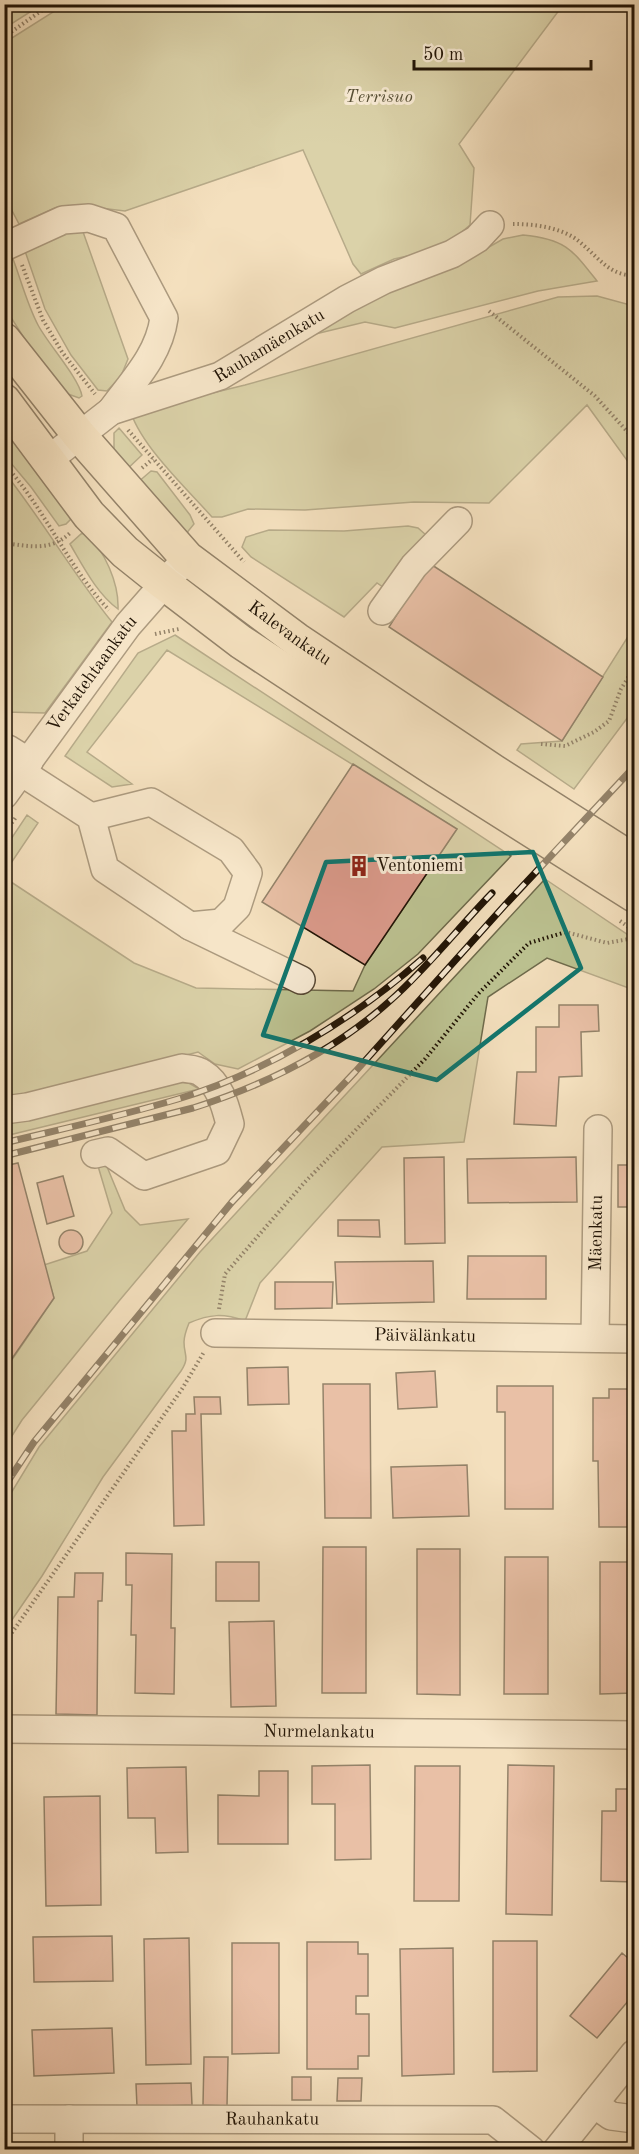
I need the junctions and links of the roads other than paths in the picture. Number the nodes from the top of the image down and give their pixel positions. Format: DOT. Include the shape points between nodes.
graph roads {
  1 [pos="490,225"];
  2 [pos="9,244"];
  3 [pos="4,340"];
  4 [pos="4,400"];
  5 [pos="111,411"];
  6 [pos="79,435"];
  7 [pos="48,460"];
  8 [pos="458,521"];
  9 [pos="187,558"];
  10 [pos="165,584"];
  11 [pos="382,611"];
  12 [pos="20,761"];
  13 [pos="4,795"];
  14 [pos="91,817"];
  15 [pos="634,861"];
  16 [pos="634,895"];
  17 [pos="190,926"];
  18 [pos="301,980"];
  19 [pos="4,1110"];
  20 [pos="597,1129"];
  21 [pos="95,1154"];
  22 [pos="215,1333"];
  23 [pos="595,1338"];
  24 [pos="634,1339"];
  25 [pos="4,1729"];
  26 [pos="634,1735"];
  27 [pos="634,2054"];
  28 [pos="594,2104"];
  29 [pos="4,2119"];
  30 [pos="69,2119"];
  31 [pos="634,2119"];
  32 [pos="69,2150"];
  33 [pos="531,2150"];
  34 [pos="557,2150"];
  1 -- 5 [label="street, Rauhamäenkatu" via="477,239 452,254 347,299 220,376"];
  2 -- 5 [label="street" via="63,220 89,218 116,227 164,318 150,360"];
  3 -- 6 [label="main road, Kalevankatu"];
  4 -- 7 [label="main road, Kalevankatu"];
  5 -- 6 [label="street, Rauhamäenkatu"];
  6 -- 7 [label="street, Rauhamäenkatu"];
  6 -- 9 [label="main road, Kalevankatu"];
  7 -- 10 [label="main road, Kalevankatu" via="89,515 125,552"];
  8 -- 11 [label="street" via="414,566"];
  9 -- 10 [label="street, Verkatehtaankatu"];
  9 -- 15 [label="main road, Kalevankatu" via="297,640"];
  10 -- 12 [label="street, Verkatehtaankatu"];
  10 -- 16 [label="main road, Kalevankatu" via="241,642"];
  12 -- 13 [label="street, Verkatehtaankatu"];
  12 -- 14 [label="street"];
  14 -- 17 [label="street" via="105,869"];
  14 -- 17 [label="street" via="151,802 231,850 248,873 237,907 221,923"];
  17 -- 18 [label="street"];
  19 -- 21 [label="street" via="182,1068 201,1071 223,1098 230,1124 217,1151 144,1176 108,1151"];
  20 -- 23 [label="street, Mäenkatu"];
  22 -- 23 [label="street, Päivälänkatu"];
  23 -- 24 [label="street, Päivälänkatu"];
  25 -- 26 [label="street, Nurmelankatu"];
  27 -- 28 [label="street"];
  28 -- 31 [label="street" via="611,2116"];
  28 -- 34 [label="street"];
  29 -- 30 [label="street, Rauhankatu"];
  30 -- 32 [label="street"];
  30 -- 33 [label="street, Rauhankatu" via="493,2120"];
}
